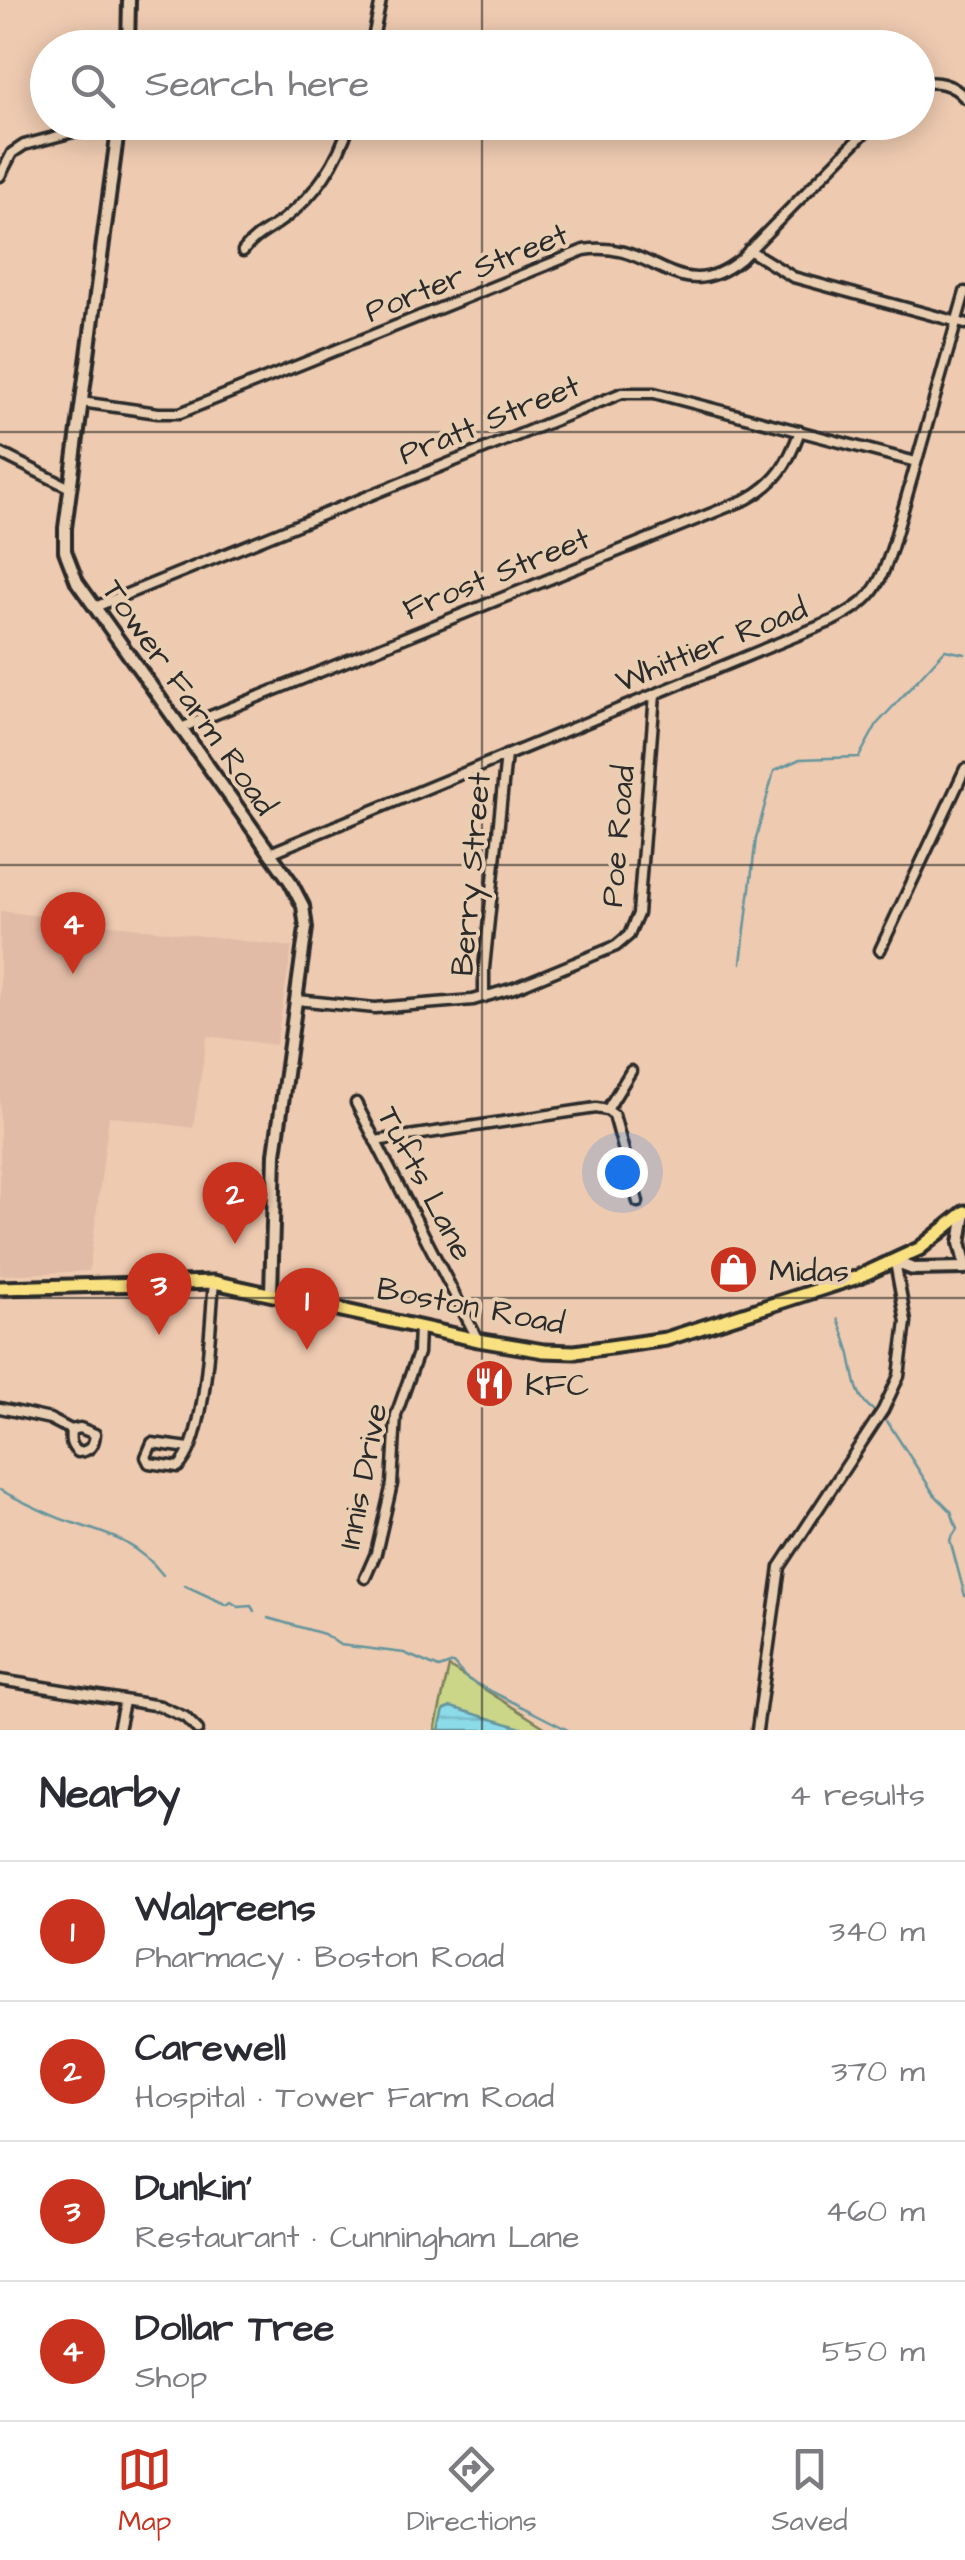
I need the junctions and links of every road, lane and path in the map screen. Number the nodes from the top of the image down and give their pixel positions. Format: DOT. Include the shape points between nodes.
graph roads {
  1 [pos="129,0"];
  2 [pos="381,0"];
  3 [pos="128,30"];
  4 [pos="374,30"];
  5 [pos="935,82"];
  6 [pos="965,98"];
  7 [pos="40,140"];
  8 [pos="117,140"];
  9 [pos="343,140"];
  10 [pos="858,140"];
  11 [pos="0,176"];
  12 [pos="749,250"];
  13 [pos="243,251"];
  14 [pos="965,292"];
  15 [pos="961,323"];
  16 [pos="81,402"];
  17 [pos="800,431"];
  18 [pos="0,452"];
  19 [pos="916,462"];
  20 [pos="70,488"];
  21 [pos="95,607"];
  22 [pos="655,694"];
  23 [pos="181,728"];
  24 [pos="506,756"];
  25 [pos="965,769"];
  26 [pos="270,853"];
  27 [pos="880,950"];
  28 [pos="484,996"];
  29 [pos="297,1000"];
  30 [pos="632,1071"];
  31 [pos="356,1103"];
  32 [pos="607,1110"];
  33 [pos="375,1141"];
  34 [pos="638,1202"];
  35 [pos="965,1212"];
  36 [pos="895,1262"];
  37 [pos="965,1266"];
  38 [pos="214,1282"];
  39 [pos="0,1288"];
  40 [pos="271,1293"];
  41 [pos="419,1326"];
  42 [pos="478,1340"];
  43 [pos="0,1408"];
  44 [pos="71,1430"];
  45 [pos="189,1448"];
  46 [pos="366,1578"];
  47 [pos="0,1680"];
  48 [pos="124,1702"];
  49 [pos="118,1730"];
  50 [pos="198,1730"];
  51 [pos="757,1730"];
  1 -- 3 [label="street"];
  2 -- 4 [label="street"];
  5 -- 6 [label="street"];
  7 -- 11 [label="street" via="12,152"];
  8 -- 16 [label="street, Tower Farm Road"];
  9 -- 13 [label="street" via="304,203"];
  10 -- 12 [label="street, Porter Street"];
  12 -- 15 [label="street" via="793,277"];
  12 -- 16 [label="street, Porter Street" via="724,272 695,280 616,248 584,250 195,408 158,413"];
  14 -- 15 [label="street, Whittier Road"];
  15 -- 19 [label="street, Whittier Road"];
  16 -- 20 [label="street, Tower Farm Road"];
  17 -- 19 [label="street, Pratt Street"];
  17 -- 21 [label="street, Pratt Street" via="654,393 622,393"];
  17 -- 23 [label="street, Frost Street" via="782,473 747,499"];
  18 -- 20 [label="street"];
  19 -- 22 [label="street, Whittier Road" via="883,575 863,604"];
  20 -- 21 [label="street, Tower Farm Road" via="65,551"];
  21 -- 23 [label="street, Tower Farm Road"];
  22 -- 24 [label="street, Whittier Road"];
  22 -- 28 [label="street, Poe Road" via="634,925 616,946"];
  23 -- 26 [label="street, Tower Farm Road"];
  24 -- 26 [label="street, Whittier Road"];
  24 -- 28 [label="street, Berry Street"];
  25 -- 27 [label="street"];
  26 -- 29 [label="street, Tower Farm Road" via="305,918"];
  28 -- 29 [label="street, Poe Road" via="375,1008"];
  29 -- 40 [label="street, Tower Farm Road" via="275,1154"];
  30 -- 32 [label="street"];
  31 -- 33 [label="street, Tufts Lane"];
  32 -- 33 [label="street"];
  32 -- 34 [label="street" via="614,1115"];
  33 -- 42 [label="street, Tufts Lane"];
  35 -- 36 [label="main road, Boston Road"];
  35 -- 37 [label="street"];
  36 -- 37 [label="street" via="913,1269"];
  36 -- 42 [label="main road, Boston Road" via="640,1344 575,1352"];
  36 -- 51 [label="street" via="906,1322 900,1376 780,1566"];
  38 -- 39 [label="main road, Boston Road"];
  38 -- 40 [label="main road, Boston Road"];
  38 -- 45 [label="street" via="203,1398"];
  40 -- 41 [label="main road, Boston Road"];
  41 -- 42 [label="main road, Boston Road"];
  41 -- 46 [label="street, Innis Drive" via="418,1353 396,1415 392,1484"];
  43 -- 44 [label="street"];
  45 -- 45 [label="street" via="152,1444 146,1456 149,1463 178,1466"];
  47 -- 48 [label="street"];
  48 -- 49 [label="street"];
  48 -- 50 [label="street" via="172,1710"];
}
